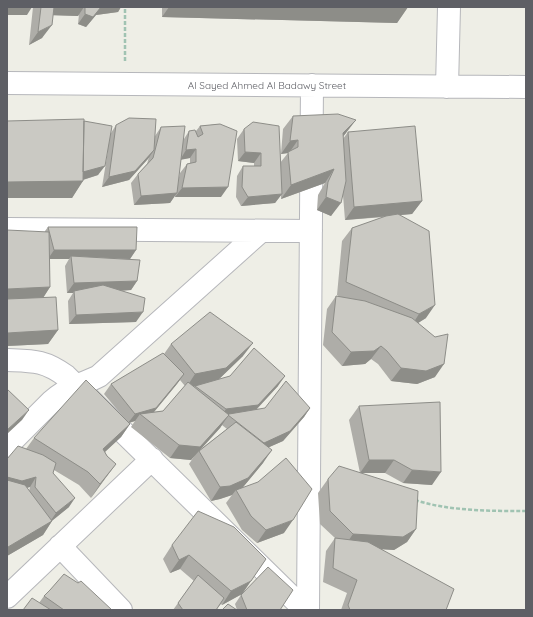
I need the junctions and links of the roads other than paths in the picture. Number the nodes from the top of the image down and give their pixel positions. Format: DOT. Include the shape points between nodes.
graph roads {
  1 [pos="449,7"];
  2 [pos="7,83"];
  3 [pos="312,85"];
  4 [pos="447,87"];
  5 [pos="526,88"];
  6 [pos="7,228"];
  7 [pos="261,231"];
  8 [pos="311,232"];
  9 [pos="7,360"];
  10 [pos="76,386"];
  11 [pos="7,446"];
  12 [pos="152,460"];
  13 [pos="60,546"];
  14 [pos="7,597"];
  15 [pos="121,610"];
  16 [pos="307,610"];
  1 -- 4 [label="street"];
  2 -- 3 [label="street, Al Sayed Ahmed Al Badawy Street"];
  3 -- 4 [label="street, Al Sayed Ahmed Al Badawy Street"];
  3 -- 8 [label="street"];
  4 -- 5 [label="street, Al Sayed Ahmed Al Badawy Street"];
  6 -- 7 [label="street"];
  7 -- 8 [label="street"];
  7 -- 10 [label="street" via="99,376"];
  8 -- 16 [label="street"];
  9 -- 10 [label="street" via="44,363 55,368"];
  10 -- 11 [label="street" via="52,401"];
  10 -- 12 [label="street"];
  12 -- 13 [label="street"];
  12 -- 16 [label="street"];
  13 -- 14 [label="street"];
  13 -- 15 [label="street"];
}
